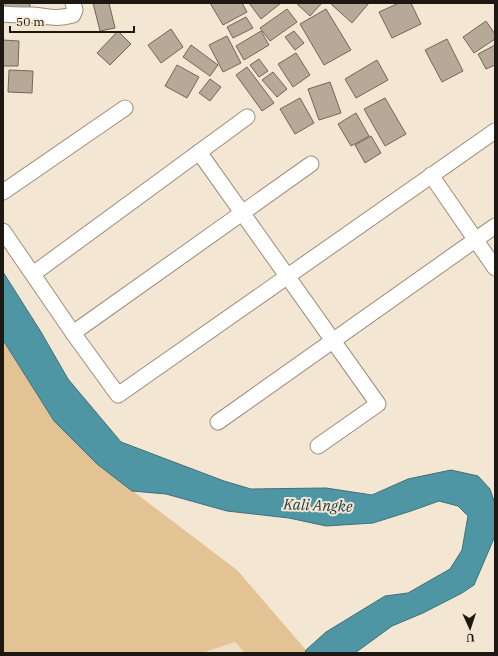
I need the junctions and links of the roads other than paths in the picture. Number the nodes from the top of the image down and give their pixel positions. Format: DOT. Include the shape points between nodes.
graph roads {
  1 [pos="74,3"];
  2 [pos="3,14"];
  3 [pos="125,108"];
  4 [pos="247,117"];
  5 [pos="495,131"];
  6 [pos="199,152"];
  7 [pos="311,164"];
  8 [pos="431,175"];
  9 [pos="3,192"];
  10 [pos="242,213"];
  11 [pos="495,226"];
  12 [pos="3,231"];
  13 [pos="476,240"];
  14 [pos="495,268"];
  15 [pos="33,274"];
  16 [pos="287,276"];
  17 [pos="73,333"];
  18 [pos="333,341"];
  19 [pos="218,422"];
  20 [pos="318,446"];
  1 -- 2 [label="street" via="75,10 72,15 63,18"];
  3 -- 9 [label="street"];
  4 -- 6 [label="street"];
  5 -- 8 [label="street"];
  6 -- 10 [label="street"];
  6 -- 15 [label="street"];
  7 -- 10 [label="street"];
  8 -- 13 [label="street"];
  8 -- 16 [label="street"];
  10 -- 16 [label="street"];
  10 -- 17 [label="street"];
  11 -- 13 [label="street"];
  12 -- 15 [label="street"];
  13 -- 14 [label="street"];
  13 -- 18 [label="street"];
  15 -- 17 [label="street"];
  16 -- 17 [label="street" via="118,395"];
  16 -- 18 [label="street"];
  18 -- 19 [label="street"];
  18 -- 20 [label="street" via="378,404"];
}
